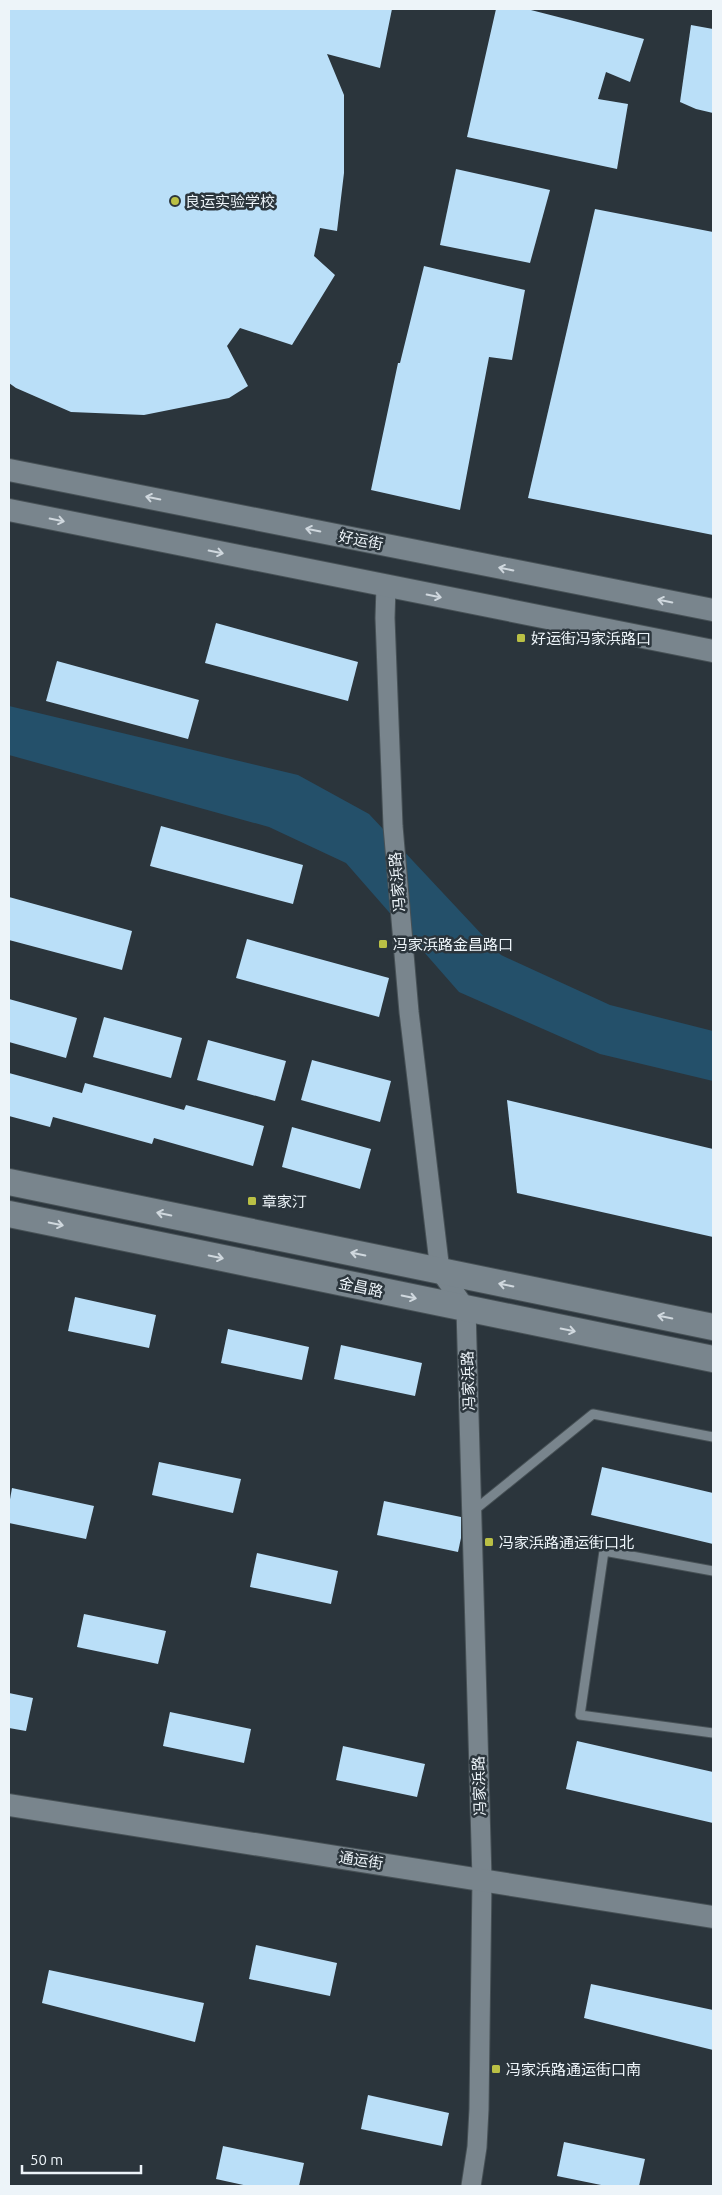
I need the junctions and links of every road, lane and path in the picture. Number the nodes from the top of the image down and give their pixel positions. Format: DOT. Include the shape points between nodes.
graph roads {
  1 [pos="9,470"];
  2 [pos="9,510"];
  3 [pos="386,586"];
  4 [pos="713,610"];
  5 [pos="713,651"];
  6 [pos="9,1182"];
  7 [pos="9,1214"];
  8 [pos="440,1271"];
  9 [pos="466,1309"];
  10 [pos="713,1327"];
  11 [pos="713,1359"];
  12 [pos="713,1437"];
  13 [pos="471,1512"];
  14 [pos="713,1570"];
  15 [pos="713,1732"];
  16 [pos="9,1805"];
  17 [pos="482,1879"];
  18 [pos="713,1917"];
  19 [pos="471,2186"];
  4 -- 1 [label="street, 好运街, one-way"];
  2 -- 3 [label="street, one-way"];
  3 -- 5 [label="street, one-way"];
  3 -- 8 [label="street, 冯家浜路" via="393,826 401,930"];
  8 -- 6 [label="main road, 金昌路, one-way"];
  7 -- 9 [label="main road, 金昌路, one-way"];
  8 -- 9 [label="street, 冯家浜路"];
  10 -- 8 [label="main road, 金昌路, one-way"];
  9 -- 11 [label="main road, 金昌路, one-way"];
  9 -- 13 [label="street, 冯家浜路"];
  12 -- 13 [label="lane" via="592,1414"];
  13 -- 17 [label="street, 冯家浜路"];
  14 -- 15 [label="lane" via="604,1551 580,1715"];
  16 -- 17 [label="street, 通运街"];
  17 -- 18 [label="street, 通运街"];
  17 -- 19 [label="street, 冯家浜路" via="481,2058 477,2147"];
}
